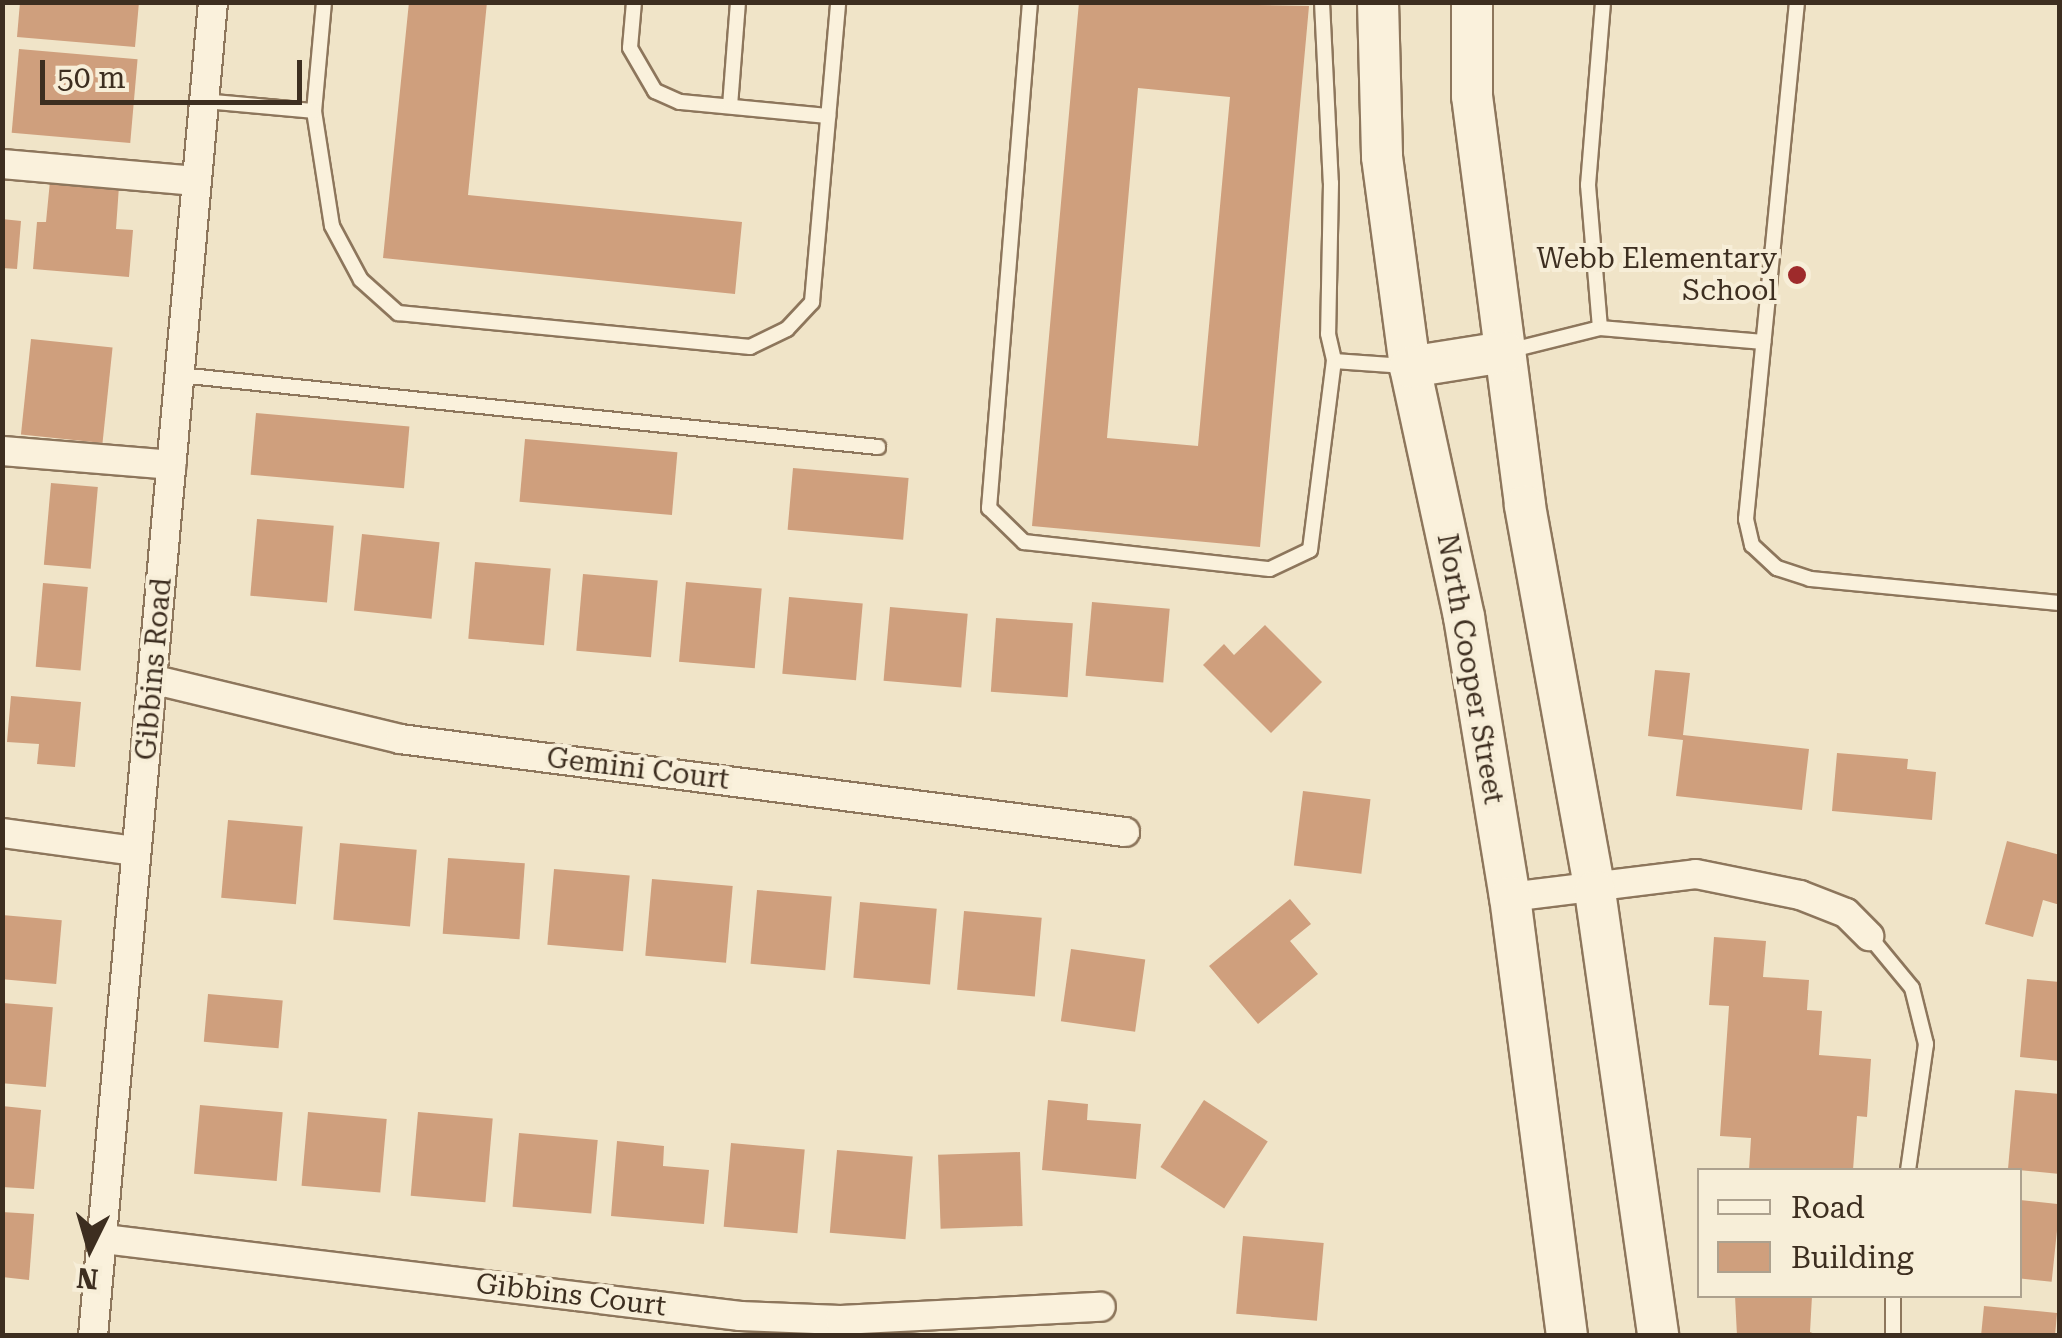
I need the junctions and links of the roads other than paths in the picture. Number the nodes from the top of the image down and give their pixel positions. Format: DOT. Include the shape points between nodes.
graph roads {
  1 [pos="213,2"];
  2 [pos="324,2"];
  3 [pos="634,2"];
  4 [pos="738,2"];
  5 [pos="838,2"];
  6 [pos="1030,2"];
  7 [pos="1322,2"];
  8 [pos="1472,2"];
  9 [pos="1603,2"];
  10 [pos="1797,2"];
  11 [pos="1371,3"];
  12 [pos="204,100"];
  13 [pos="730,106"];
  14 [pos="314,112"];
  15 [pos="828,116"];
  16 [pos="2,164"];
  17 [pos="196,181"];
  18 [pos="1600,328"];
  19 [pos="1763,342"];
  20 [pos="1505,352"];
  21 [pos="1334,361"];
  22 [pos="1410,367"];
  23 [pos="179,375"];
  24 [pos="878,447"];
  25 [pos="2,450"];
  26 [pos="171,465"];
  27 [pos="2060,603"];
  28 [pos="155,680"];
  29 [pos="1126,832"];
  30 [pos="2,833"];
  31 [pos="135,851"];
  32 [pos="1595,892"];
  33 [pos="1510,898"];
  34 [pos="1869,936"];
  35 [pos="1908,1168"];
  36 [pos="104,1239"];
  37 [pos="1893,1298"];
  38 [pos="1101,1306"];
  39 [pos="93,1336"];
  40 [pos="1567,1336"];
  41 [pos="1658,1336"];
  42 [pos="1893,1336"];
  1 -- 12 [label="street, Gibbins Road"];
  2 -- 14 [label="lane"];
  3 -- 13 [label="lane" via="630,48 655,90 680,102"];
  4 -- 13 [label="lane"];
  5 -- 15 [label="lane"];
  6 -- 21 [label="lane" via="989,508 1024,542 1270,569 1310,550"];
  7 -- 21 [label="lane" via="1331,183 1328,334"];
  8 -- 20 [label="main road" via="1472,96"];
  9 -- 18 [label="lane" via="1588,185"];
  10 -- 19 [label="lane"];
  11 -- 22 [label="main road, North Cooper Street" via="1382,157"];
  12 -- 14 [label="lane"];
  12 -- 17 [label="street, Gibbins Road"];
  13 -- 15 [label="lane"];
  14 -- 15 [label="lane" via="332,226 361,280 398,313 750,347 787,329 812,302"];
  16 -- 17 [label="street"];
  17 -- 23 [label="street, Gibbins Road"];
  18 -- 19 [label="lane"];
  18 -- 20 [label="lane"];
  19 -- 27 [label="lane" via="1746,519 1752,545 1777,568 1810,579"];
  20 -- 22 [label="main road"];
  20 -- 32 [label="main road" via="1527,523"];
  21 -- 22 [label="lane"];
  22 -- 33 [label="main road, North Cooper Street" via="1464,617"];
  23 -- 24 [label="lane"];
  23 -- 26 [label="street, Gibbins Road"];
  25 -- 26 [label="street"];
  26 -- 28 [label="street, Gibbins Road"];
  28 -- 29 [label="street, Gemini Court" via="400,739"];
  28 -- 31 [label="street, Gibbins Road"];
  30 -- 31 [label="street"];
  31 -- 36 [label="street, Gibbins Road"];
  32 -- 33 [label="street"];
  32 -- 34 [label="street" via="1696,874 1800,896 1846,913"];
  32 -- 41 [label="main road"];
  33 -- 40 [label="main road, North Cooper Street"];
  34 -- 35 [label="lane" via="1912,988 1926,1044"];
  36 -- 38 [label="street, Gibbins Court" via="740,1316 840,1320"];
  36 -- 39 [label="street, Gibbins Road"];
  37 -- 42 [label="lane"];
}
